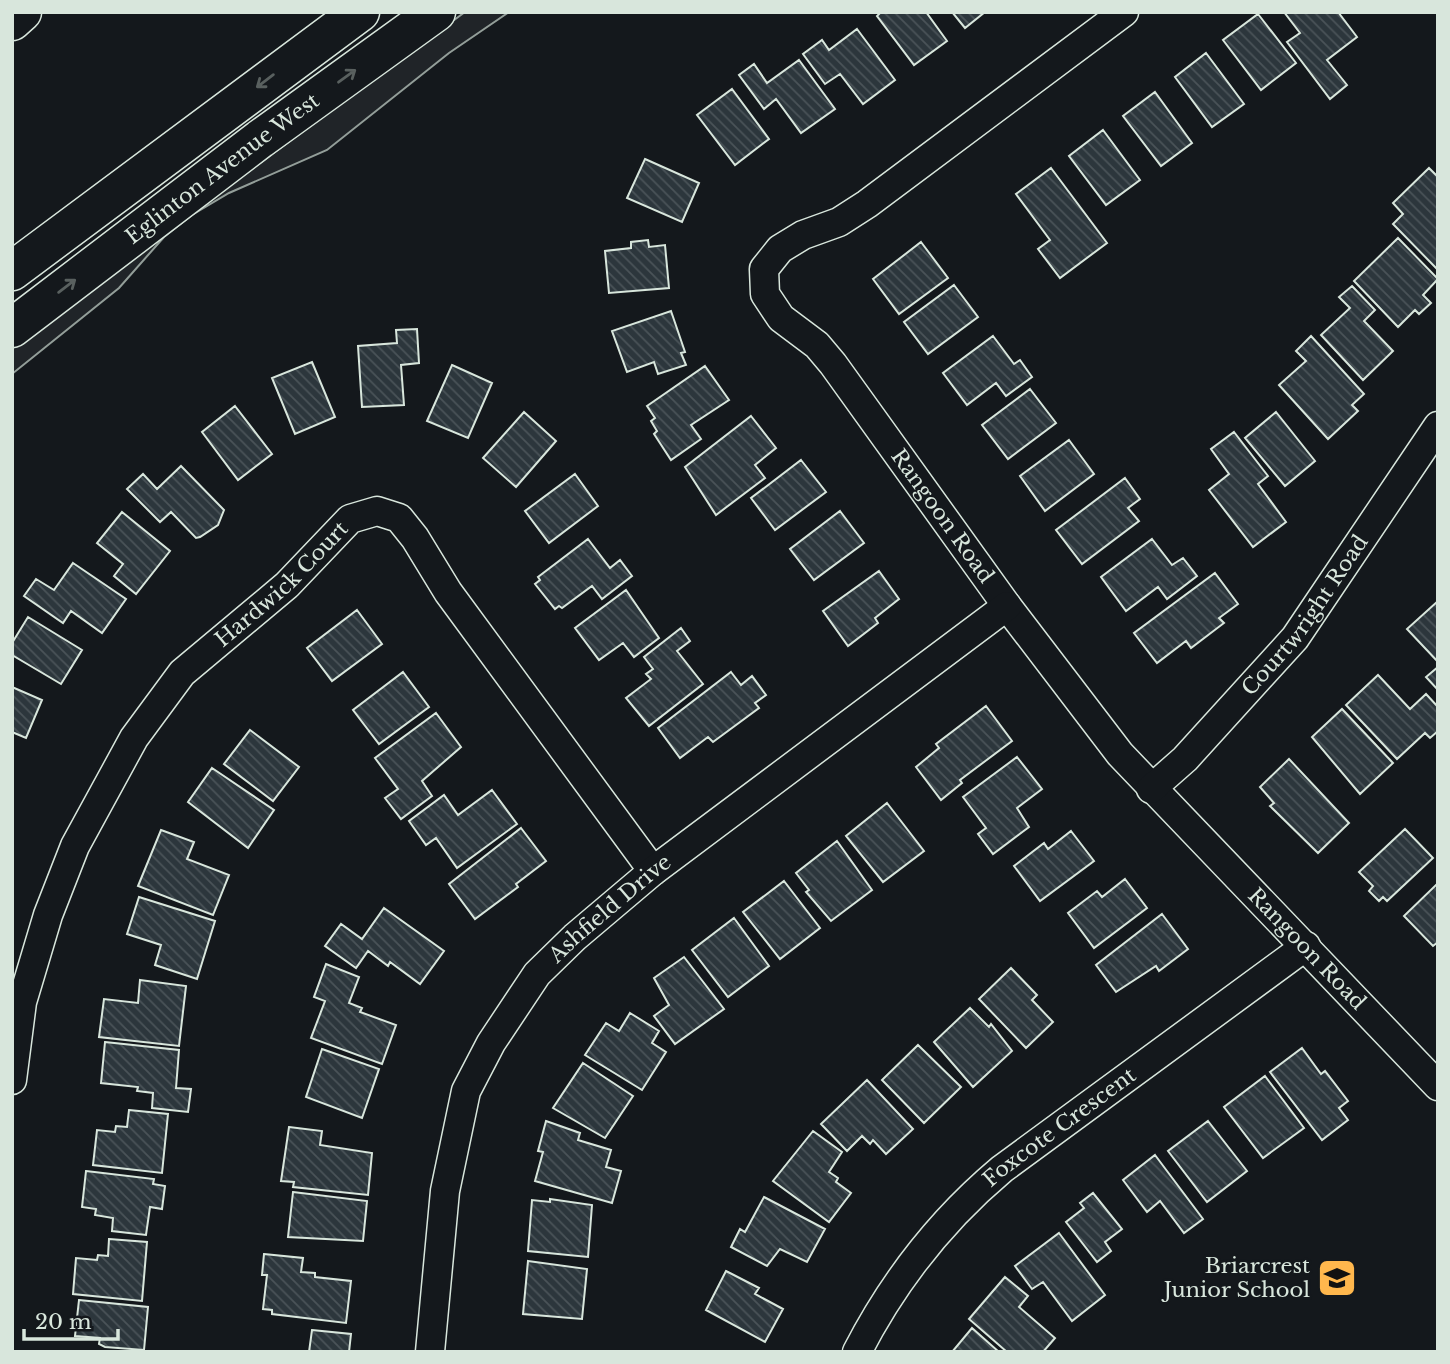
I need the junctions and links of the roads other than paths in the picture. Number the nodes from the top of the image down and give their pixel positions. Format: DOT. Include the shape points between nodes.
graph roads {
  1 [pos="22,12"];
  2 [pos="360,12"];
  3 [pos="436,12"];
  4 [pos="1124,12"];
  5 [pos="12,21"];
  6 [pos="12,271"];
  7 [pos="12,328"];
  8 [pos="1438,426"];
  9 [pos="1007,606"];
  10 [pos="1151,789"];
  11 [pos="653,872"];
  12 [pos="1306,946"];
  13 [pos="12,1080"];
  14 [pos="1438,1086"];
  15 [pos="430,1352"];
  16 [pos="856,1352"];
  1 -- 5 [label="main road"];
  2 -- 6 [label="main road, one-way"];
  7 -- 3 [label="main road, Eglinton Avenue West, one-way"];
  4 -- 9 [label="street, Rangoon Road" via="867,204 780,249 764,270 765,294 781,318 817,345 833,364"];
  8 -- 10 [label="street, Courtwright Road" via="1295,638 1185,759"];
  9 -- 10 [label="street, Rangoon Road"];
  9 -- 11 [label="street, Ashfield Drive"];
  10 -- 12 [label="street, Rangoon Road"];
  11 -- 13 [label="street, Hardwick Court" via="399,519 377,511 350,519 287,585 182,673 134,738 75,846 48,915 22,1003"];
  11 -- 15 [label="street, Ashfield Drive" via="537,974 496,1034 467,1091 445,1191"];
  12 -- 14 [label="street, Rangoon Road"];
  12 -- 16 [label="street, Foxcote Crescent" via="963,1201 909,1264"];
}
